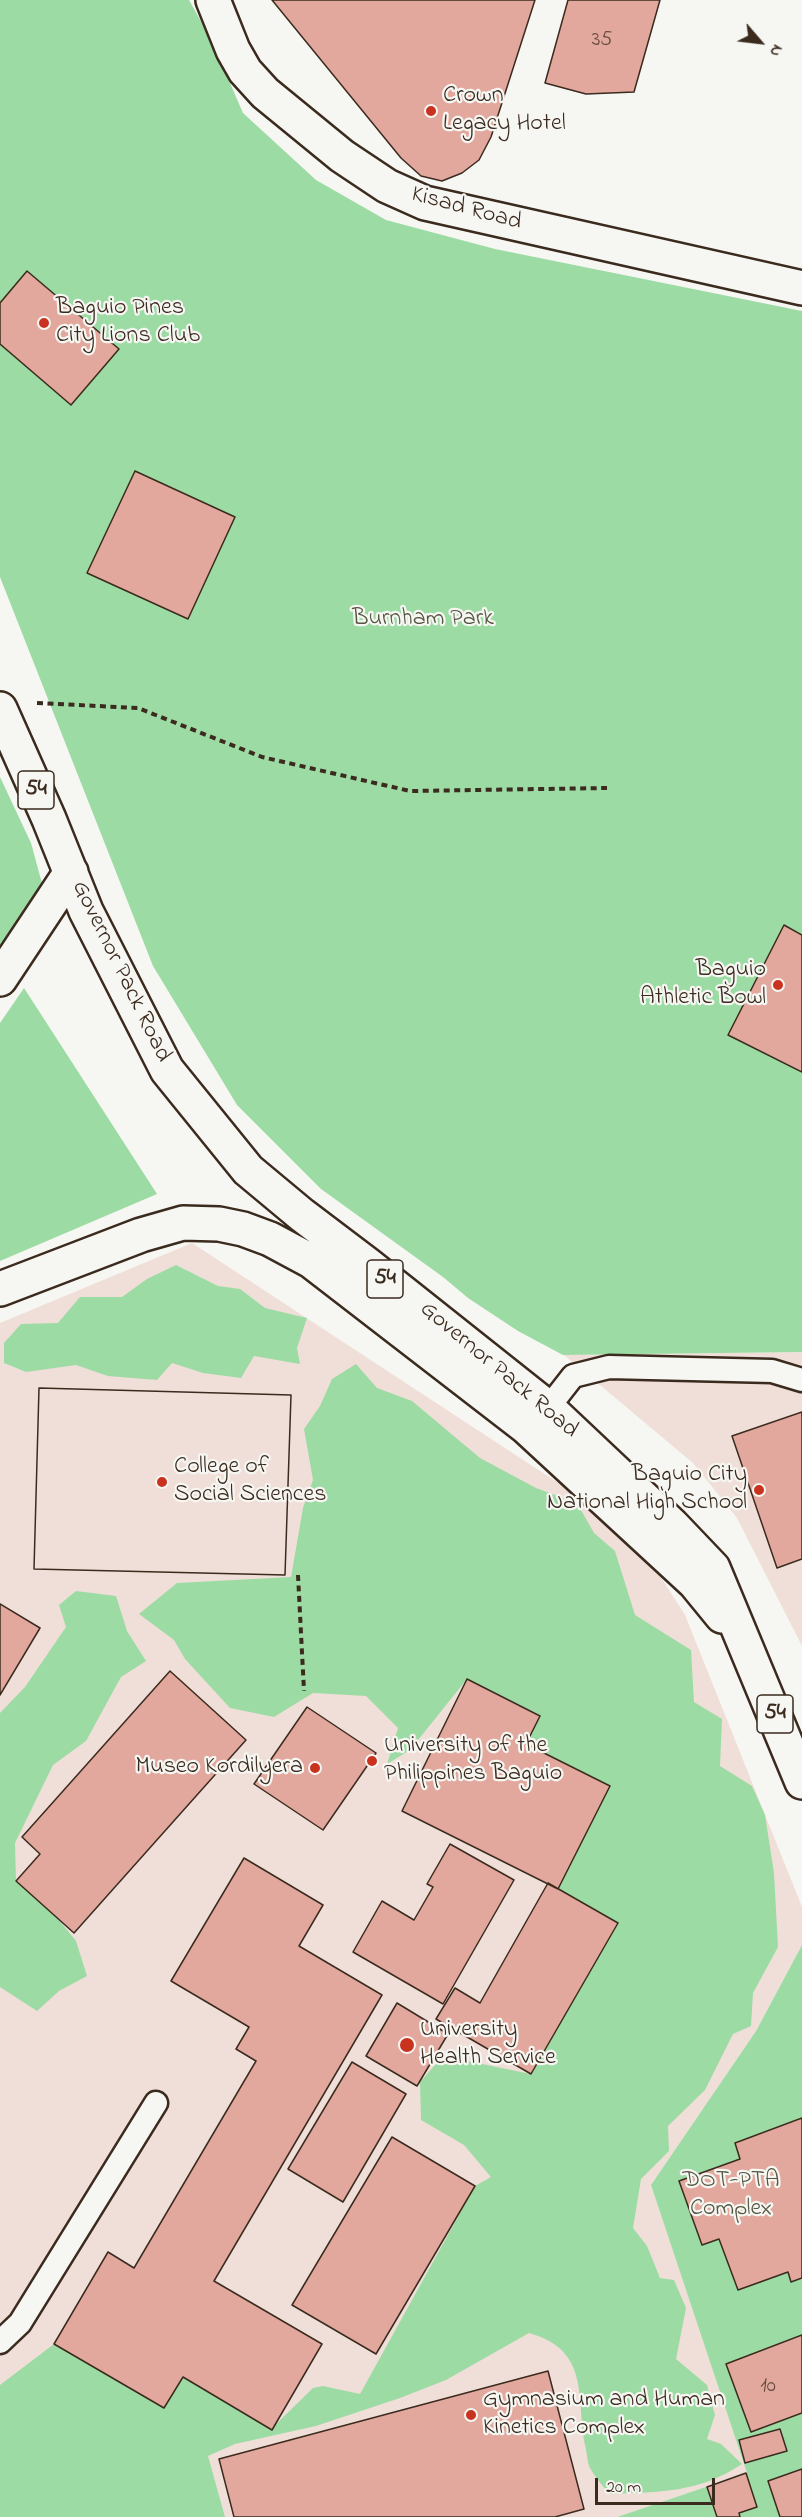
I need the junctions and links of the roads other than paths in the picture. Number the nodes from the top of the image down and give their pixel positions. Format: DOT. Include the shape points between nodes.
graph roads {
  1 [pos="213,0"];
  2 [pos="802,288"];
  3 [pos="0,709"];
  4 [pos="71,872"];
  5 [pos="0,979"];
  6 [pos="0,1289"];
  7 [pos="802,1380"];
  8 [pos="548,1408"];
  9 [pos="748,1647"];
  10 [pos="802,1782"];
  11 [pos="156,2103"];
  12 [pos="10,2324"];
  13 [pos="0,2342"];
  1 -- 2 [label="main road, Kisad Road" via="232,50 265,93 342,156 387,186 425,203"];
  3 -- 4 [label="main road, Governor Pack Road / 54"];
  4 -- 5 [label="main road"];
  4 -- 8 [label="main road, Governor Pack Road / 54" via="86,910 167,1070 248,1170"];
  6 -- 9 [label="main road" via="183,1223 219,1224 270,1239 311,1261 526,1427 695,1583"];
  7 -- 8 [label="lane" via="772,1371 609,1366 573,1376"];
  8 -- 9 [label="main road, Governor Pack Road / 54" via="713,1568"];
  9 -- 10 [label="main road, Governor Pack Road / 54"];
  11 -- 12 [label="lane"];
  12 -- 13 [label="lane"];
}
